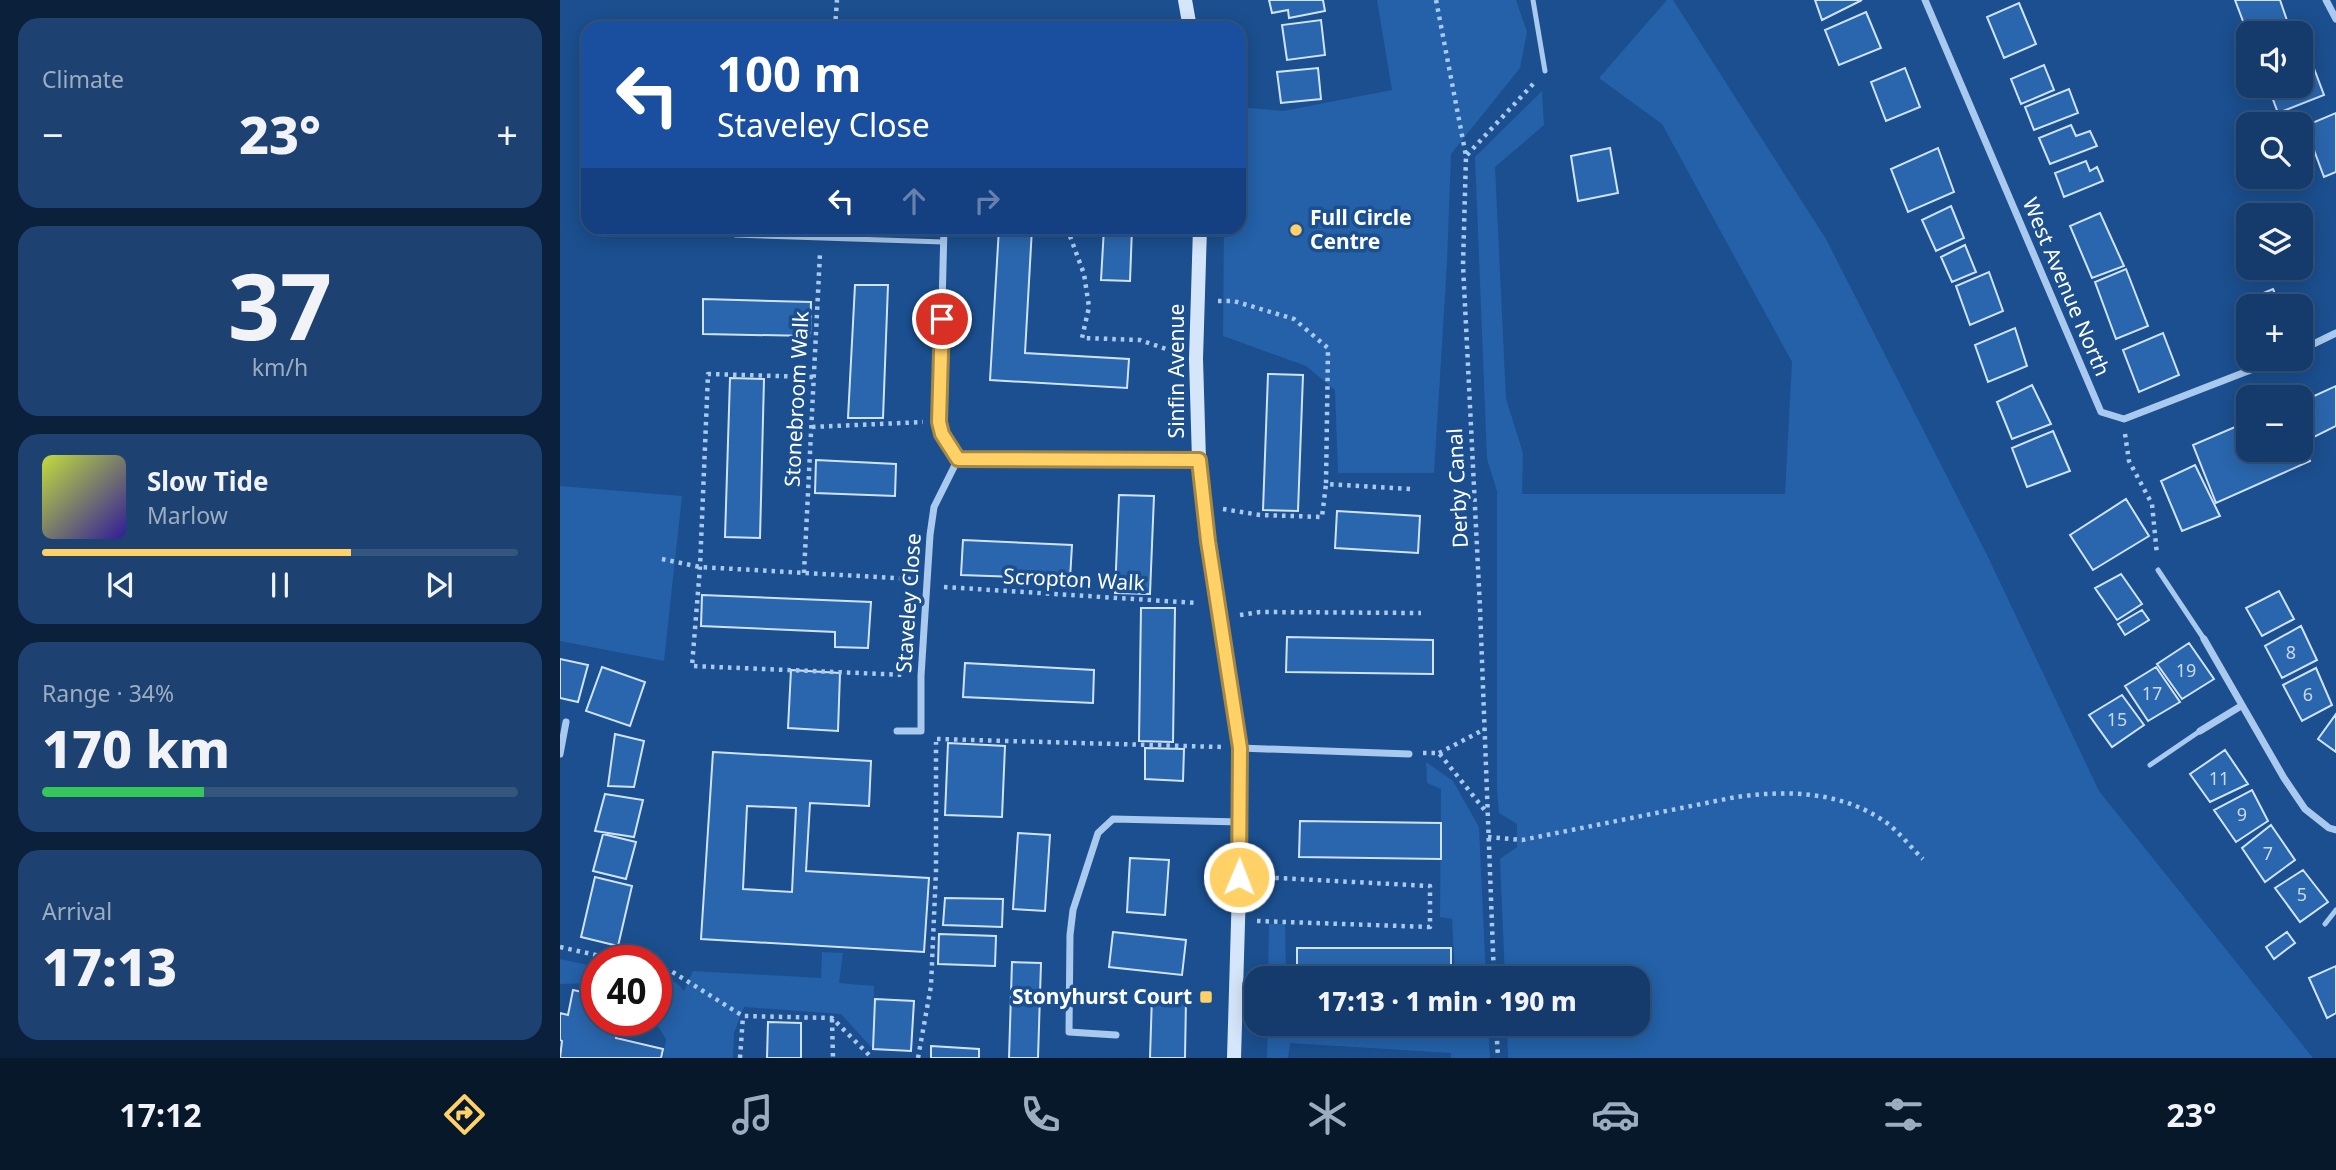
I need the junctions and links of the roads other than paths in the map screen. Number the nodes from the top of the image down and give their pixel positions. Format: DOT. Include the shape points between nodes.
graph roads {
  1 [pos="1185,0"];
  2 [pos="1532,0"];
  3 [pos="1926,0"];
  4 [pos="2326,0"];
  5 [pos="2336,19"];
  6 [pos="1188,21"];
  7 [pos="1545,71"];
  8 [pos="735,235"];
  9 [pos="944,235"];
  10 [pos="1200,235"];
  11 [pos="943,242"];
  12 [pos="2336,333"];
  13 [pos="2313,344"];
  14 [pos="2248,371"];
  15 [pos="958,459"];
  16 [pos="1199,460"];
  17 [pos="2158,570"];
  18 [pos="2204,639"];
  19 [pos="2241,706"];
  20 [pos="566,722"];
  21 [pos="897,731"];
  22 [pos="2200,731"];
  23 [pos="1240,748"];
  24 [pos="560,754"];
  25 [pos="1409,754"];
  26 [pos="2150,765"];
  27 [pos="1241,822"];
  28 [pos="2336,830"];
  29 [pos="2336,910"];
  30 [pos="2325,924"];
  31 [pos="1116,1035"];
  32 [pos="1234,1058"];
  1 -- 6 [label="street"];
  2 -- 7 [label="lane"];
  3 -- 14 [label="street, West Avenue North" via="2101,412 2124,419"];
  4 -- 5 [label="street"];
  8 -- 11 [label="lane"];
  9 -- 11 [label="street"];
  10 -- 16 [label="street, Sinfin Avenue"];
  11 -- 15 [label="street" via="939,422"];
  12 -- 13 [label="street"];
  15 -- 16 [label="street"];
  15 -- 21 [label="street, Staveley Close" via="934,507 926,583 921,732"];
  16 -- 23 [label="street, Sinfin Avenue"];
  17 -- 18 [label="lane"];
  18 -- 19 [label="street"];
  19 -- 22 [label="street"];
  19 -- 28 [label="street" via="2305,810"];
  20 -- 24 [label="street"];
  22 -- 26 [label="lane"];
  23 -- 25 [label="street"];
  23 -- 27 [label="street, Sinfin Avenue"];
  27 -- 31 [label="street" via="1113,819 1098,833 1073,910 1069,1032"];
  27 -- 32 [label="street, Sinfin Avenue"];
  29 -- 30 [label="lane"];
}
